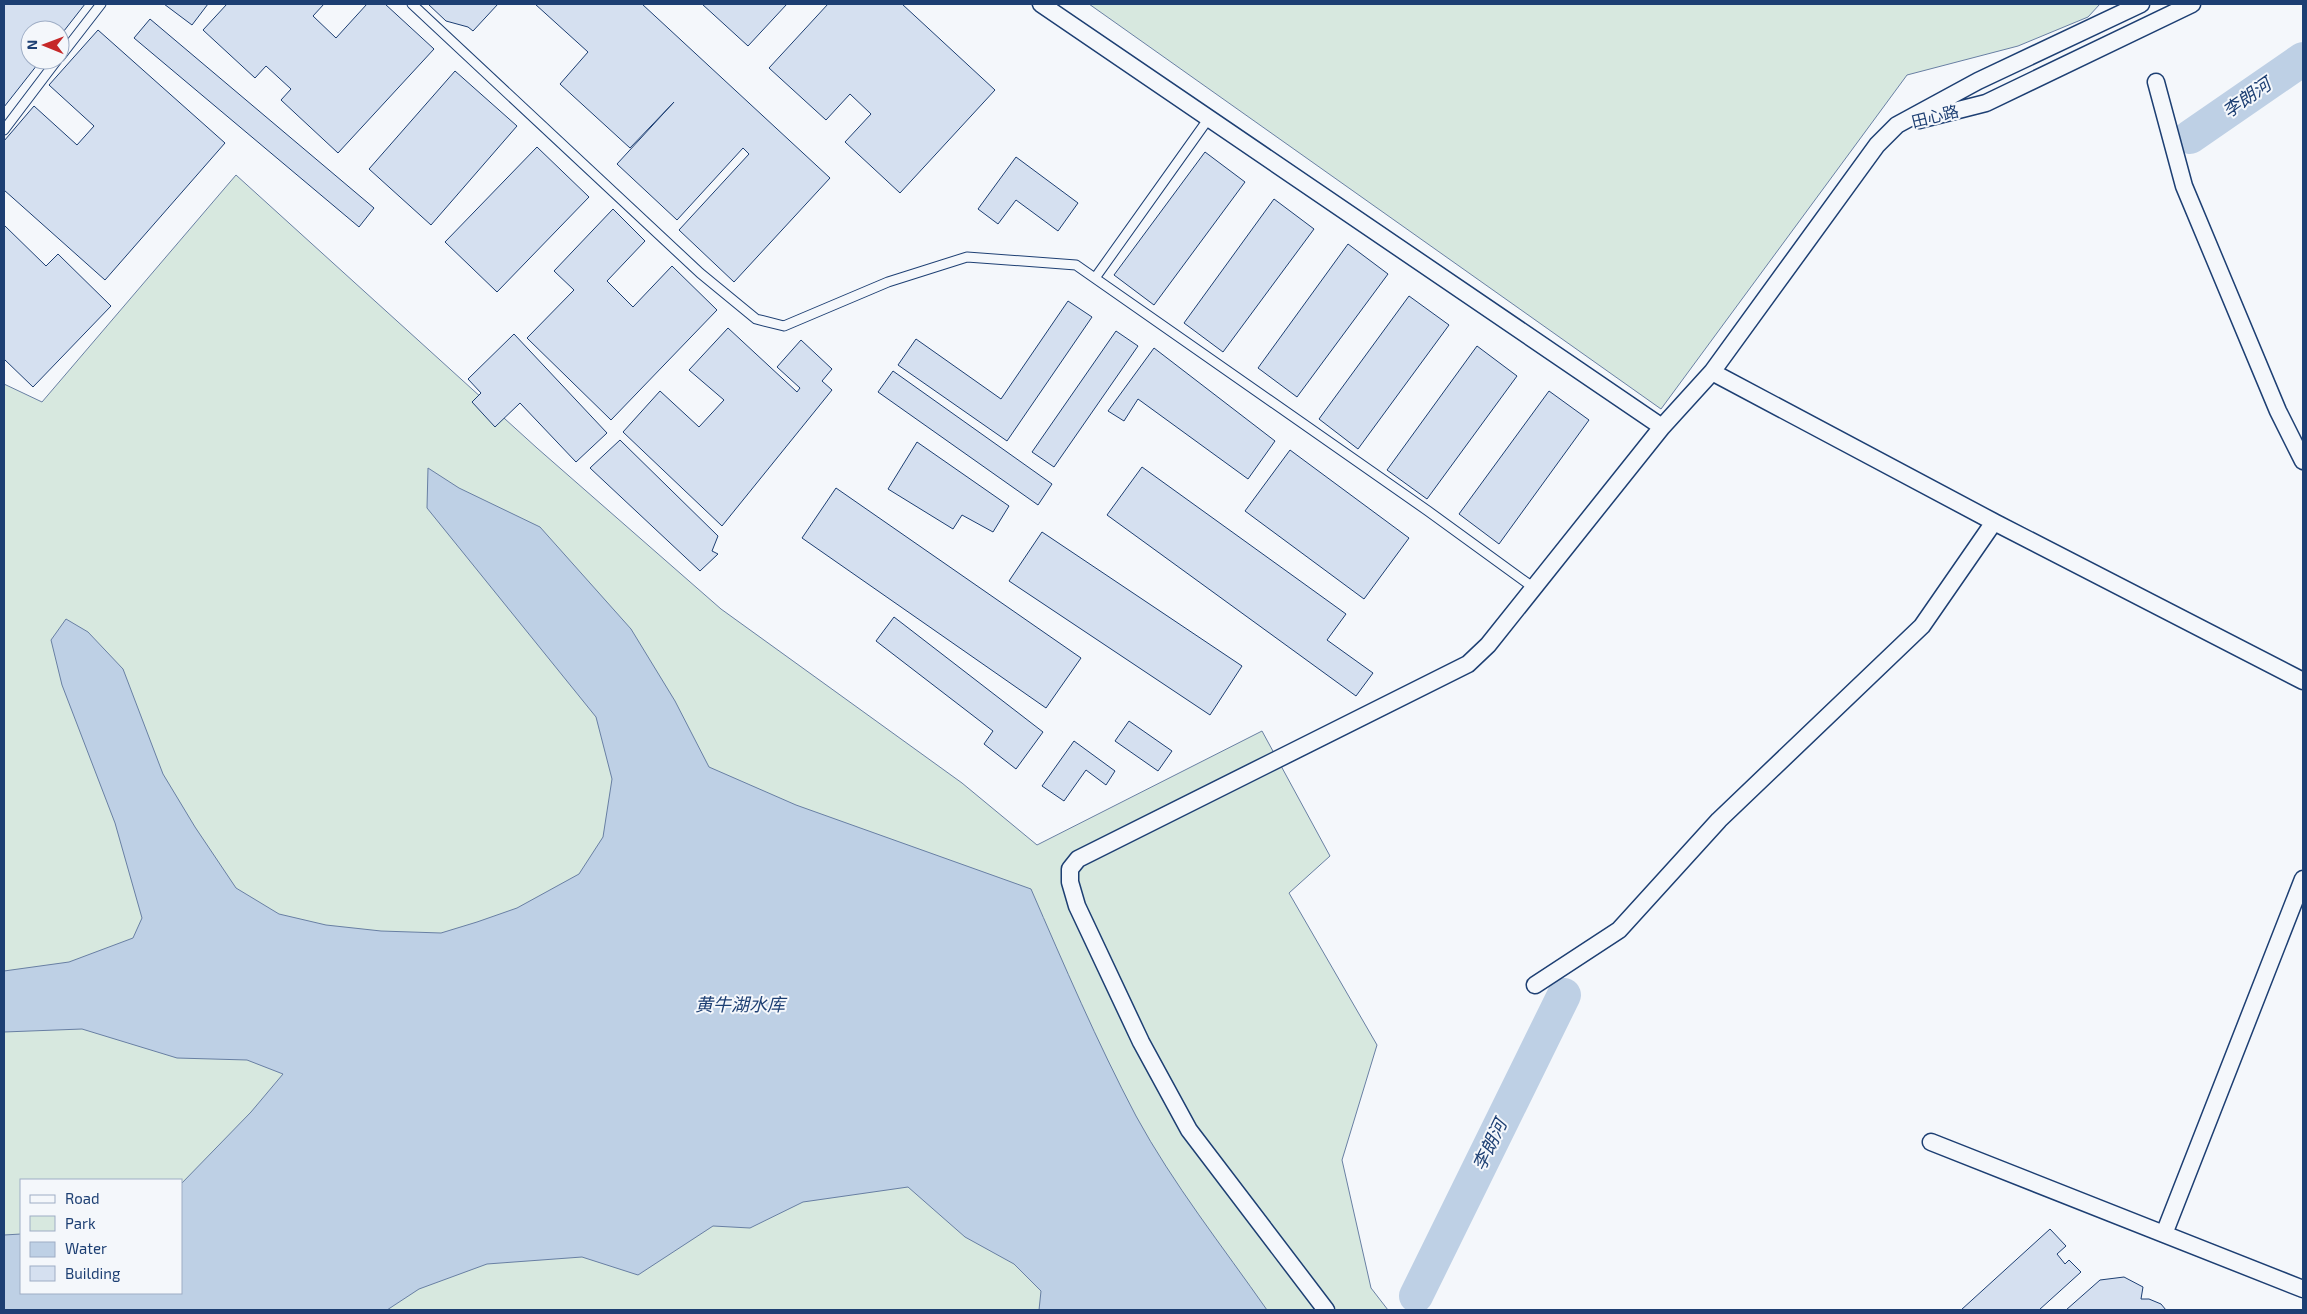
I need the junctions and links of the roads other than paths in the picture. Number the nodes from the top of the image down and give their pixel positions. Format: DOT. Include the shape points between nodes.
graph roads {
  1 [pos="100,4"];
  2 [pos="412,4"];
  3 [pos="1041,4"];
  4 [pos="2141,4"];
  5 [pos="2192,4"];
  6 [pos="70,44"];
  7 [pos="50,70"];
  8 [pos="2156,82"];
  9 [pos="1209,118"];
  10 [pos="1897,125"];
  11 [pos="4,130"];
  12 [pos="1095,278"];
  13 [pos="1712,372"];
  14 [pos="1662,427"];
  15 [pos="2303,461"];
  16 [pos="1994,522"];
  17 [pos="1534,588"];
  18 [pos="2303,681"];
  19 [pos="2303,879"];
  20 [pos="1535,985"];
  21 [pos="1930,1142"];
  22 [pos="2164,1234"];
  23 [pos="2303,1289"];
  24 [pos="1326,1310"];
  1 -- 6 [label="lane"];
  2 -- 12 [label="lane" via="700,273 756,319 784,326 888,282 967,257 1076,265"];
  3 -- 9 [label="street"];
  4 -- 10 [label="street, 田心路" via="1978,81"];
  5 -- 10 [label="street, 田心路" via="1986,103"];
  7 -- 11 [label="lane"];
  8 -- 15 [label="street" via="2184,186 2278,411"];
  9 -- 12 [label="lane"];
  9 -- 14 [label="street"];
  10 -- 13 [label="street" via="1877,145"];
  12 -- 17 [label="lane"];
  13 -- 14 [label="street"];
  13 -- 16 [label="street"];
  14 -- 17 [label="street"];
  16 -- 18 [label="street"];
  16 -- 20 [label="street" via="1922,626 1719,820 1619,930"];
  17 -- 24 [label="street" via="1488,645 1468,664 1078,859 1070,869 1077,906 1141,1042 1189,1130"];
  19 -- 22 [label="street"];
  21 -- 22 [label="street"];
  22 -- 23 [label="street"];
}
